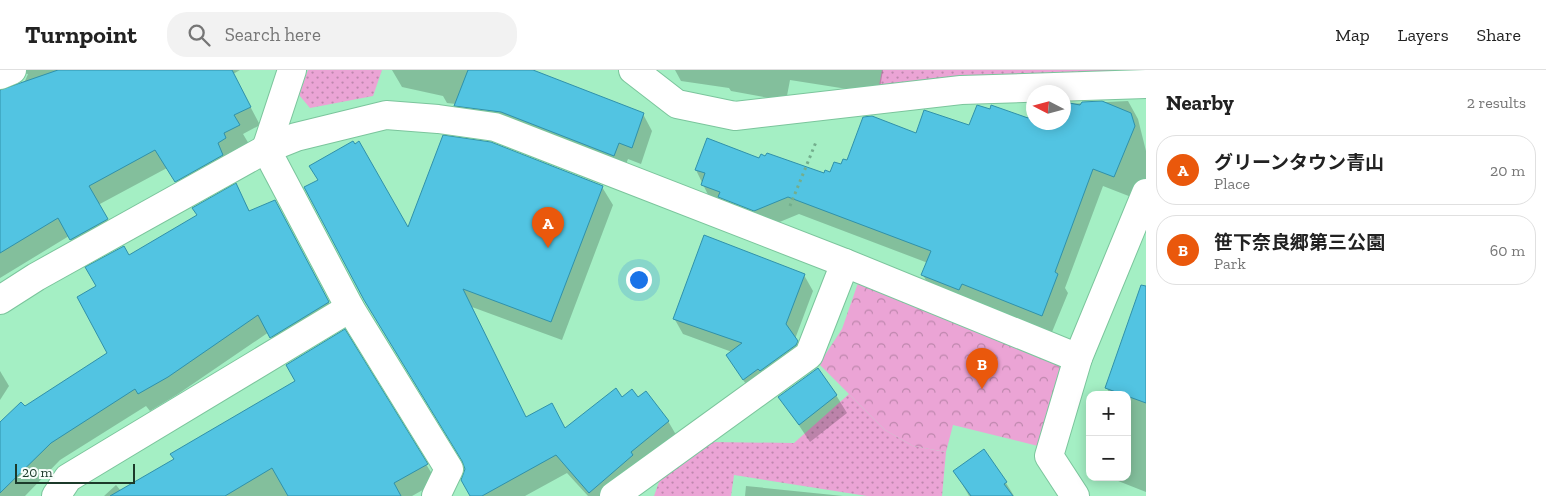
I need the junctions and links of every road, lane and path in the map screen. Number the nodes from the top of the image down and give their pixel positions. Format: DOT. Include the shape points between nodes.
graph roads {
  1 [pos="12,70"];
  2 [pos="292,70"];
  3 [pos="632,70"];
  4 [pos="0,75"];
  5 [pos="1146,84"];
  6 [pos="832,105"];
  7 [pos="266,149"];
  8 [pos="1146,193"];
  9 [pos="777,237"];
  10 [pos="845,263"];
  11 [pos="0,300"];
  12 [pos="350,308"];
  13 [pos="1078,358"];
  14 [pos="56,496"];
  15 [pos="436,496"];
  16 [pos="614,496"];
  17 [pos="1074,496"];
  1 -- 4 [label="street"];
  2 -- 7 [label="street"];
  3 -- 6 [label="street" via="677,104 735,116"];
  5 -- 6 [label="street" via="961,90"];
  6 -- 9 [label="path"];
  7 -- 9 [label="street" via="296,136 386,115 495,127"];
  7 -- 11 [label="street"];
  7 -- 12 [label="street"];
  8 -- 13 [label="street"];
  9 -- 10 [label="street"];
  10 -- 13 [label="street"];
  10 -- 16 [label="street" via="809,355"];
  12 -- 14 [label="street" via="68,478"];
  12 -- 15 [label="street" via="449,469"];
  13 -- 17 [label="street" via="1049,456"];
}
